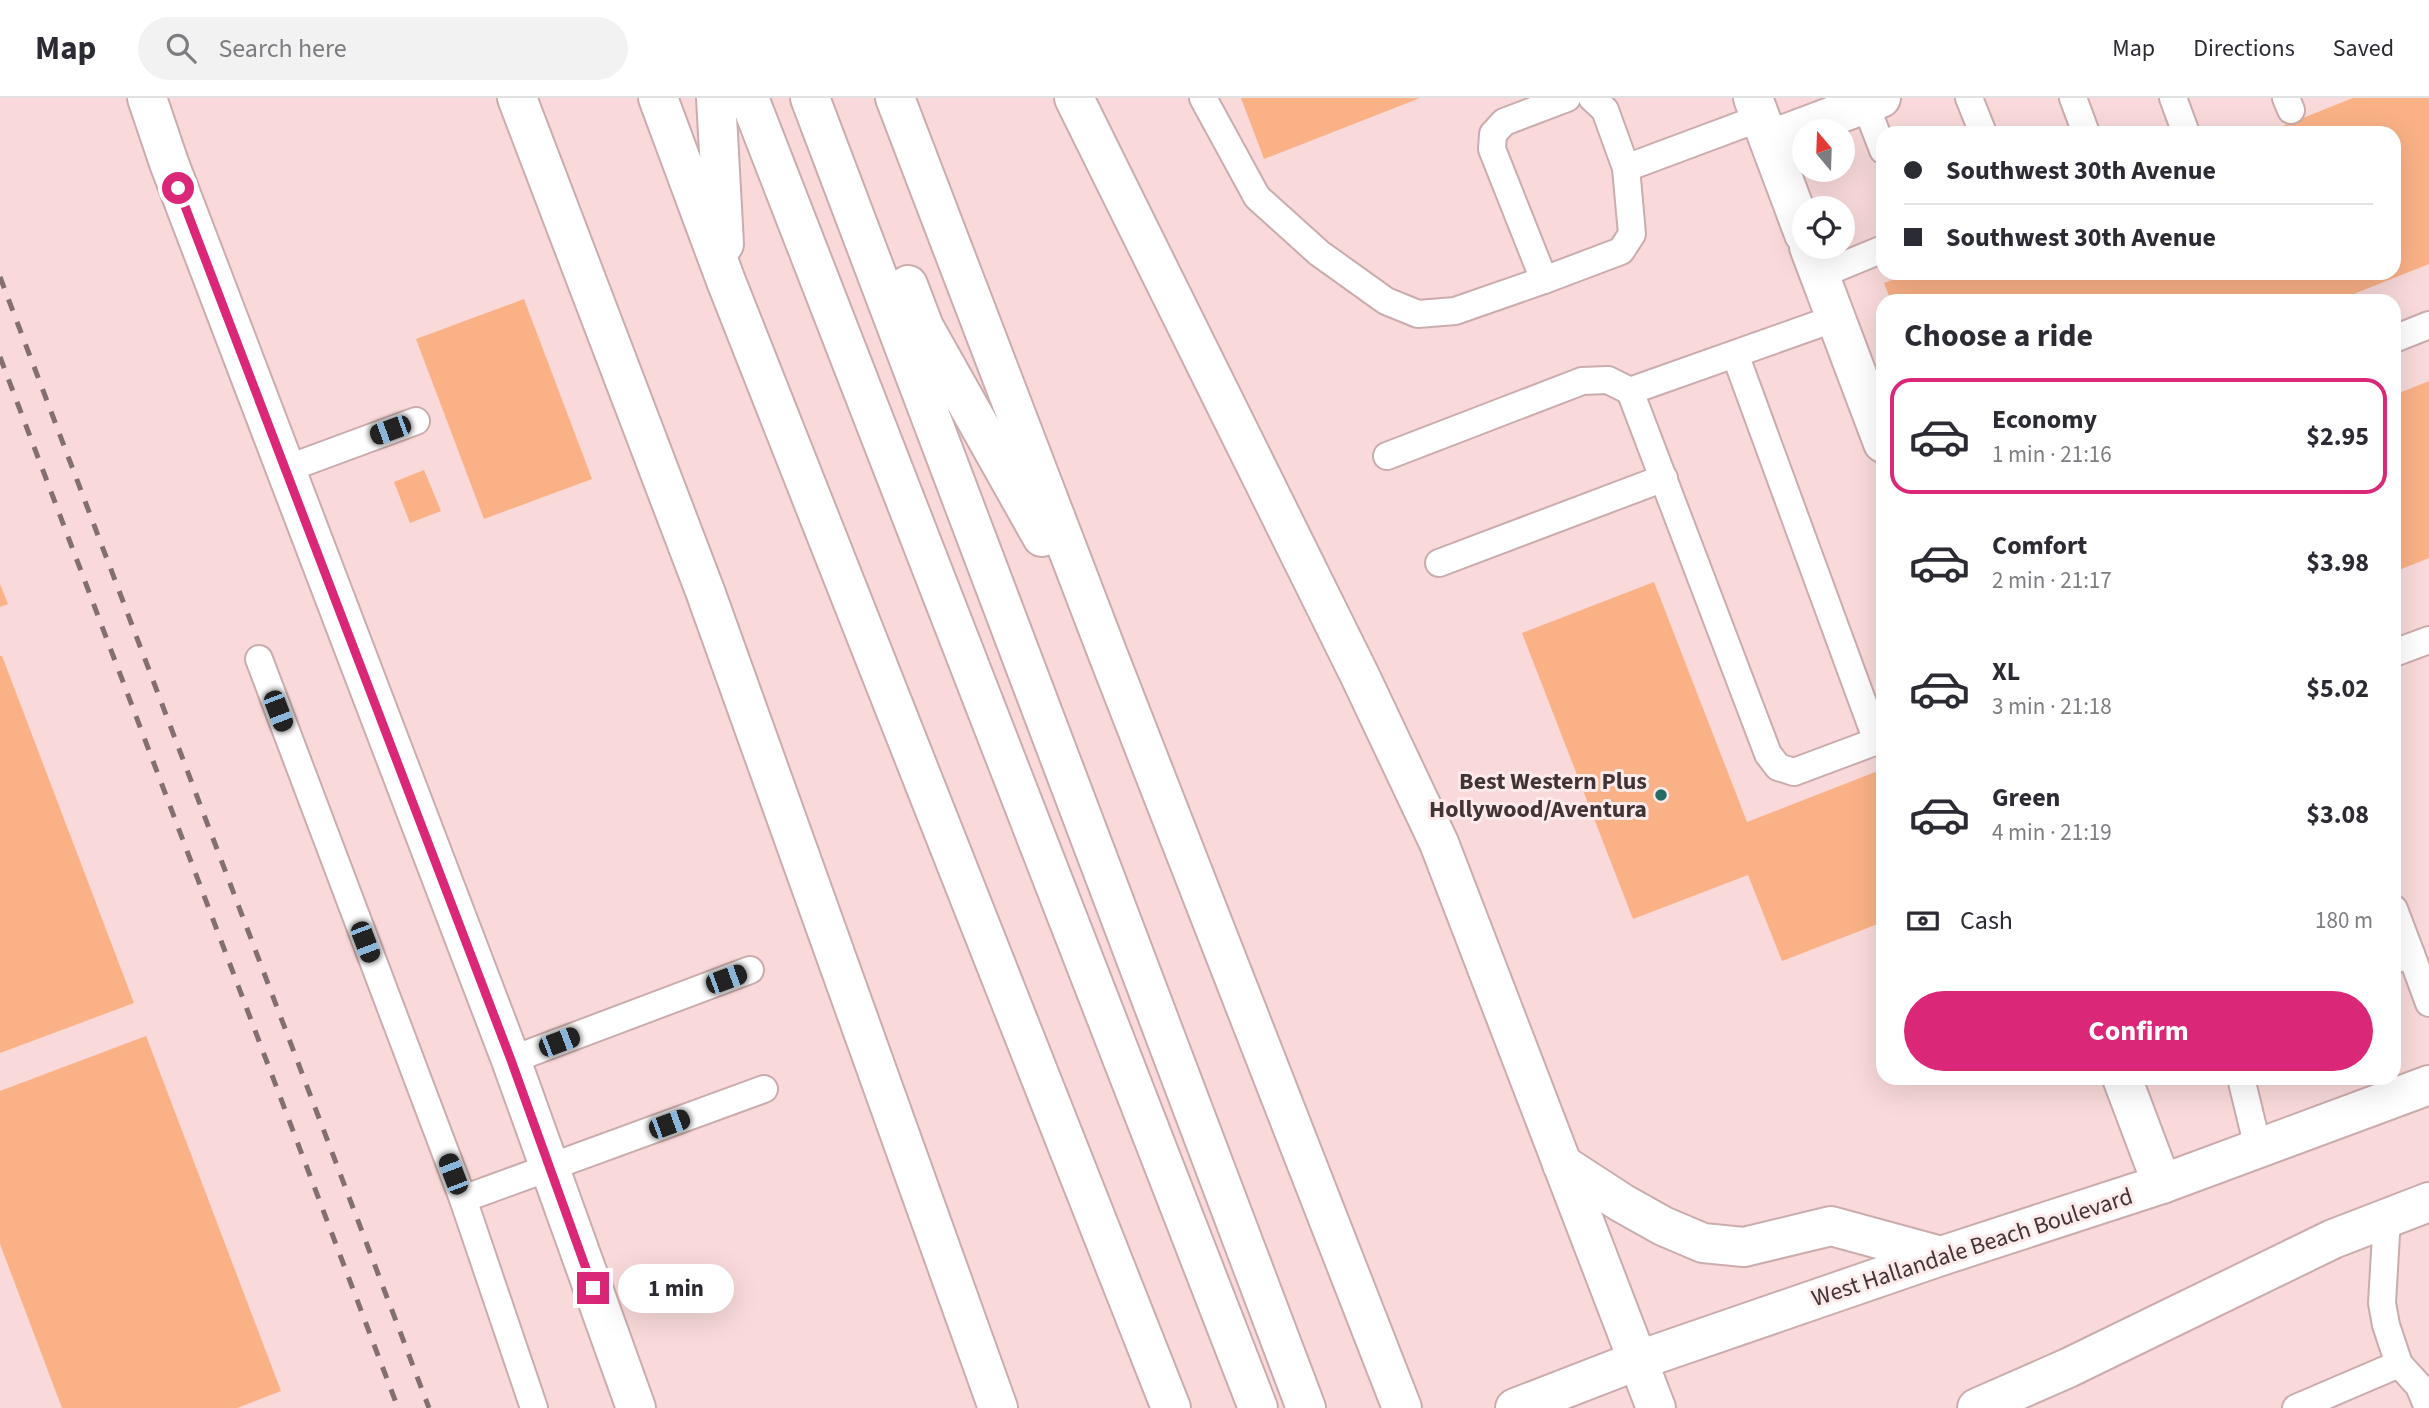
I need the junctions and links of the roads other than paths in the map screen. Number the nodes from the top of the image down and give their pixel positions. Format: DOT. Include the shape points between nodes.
graph roads {
  1 [pos="147,98"];
  2 [pos="517,98"];
  3 [pos="657,98"];
  4 [pos="716,98"];
  5 [pos="749,98"];
  6 [pos="810,98"];
  7 [pos="837,98"];
  8 [pos="895,98"];
  9 [pos="1073,98"];
  10 [pos="1203,98"];
  11 [pos="1567,98"];
  12 [pos="1592,98"];
  13 [pos="1969,98"];
  14 [pos="2073,98"];
  15 [pos="2173,98"];
  16 [pos="1870,100"];
  17 [pos="1761,119"];
  18 [pos="1877,126"];
  19 [pos="1980,126"];
  20 [pos="2083,126"];
  21 [pos="2183,126"];
  22 [pos="1626,168"];
  23 [pos="1792,202"];
  24 [pos="1876,250"];
  25 [pos="1815,261"];
  26 [pos="1544,280"];
  27 [pos="726,281"];
  28 [pos="1836,318"];
  29 [pos="2429,325"];
  30 [pos="2401,335"];
  31 [pos="1735,354"];
  32 [pos="1630,391"];
  33 [pos="416,421"];
  34 [pos="1876,424"];
  35 [pos="1387,456"];
  36 [pos="286,469"];
  37 [pos="1664,478"];
  38 [pos="1439,563"];
  39 [pos="2429,640"];
  40 [pos="2401,650"];
  41 [pos="1107,652"];
  42 [pos="259,659"];
  43 [pos="1876,730"];
  44 [pos="1876,742"];
  45 [pos="2403,957"];
  46 [pos="750,970"];
  47 [pos="2429,1003"];
  48 [pos="511,1060"];
  49 [pos="2125,1085"];
  50 [pos="2243,1085"];
  51 [pos="2429,1085"];
  52 [pos="764,1089"];
  53 [pos="2258,1148"];
  54 [pos="1562,1164"];
  55 [pos="549,1168"];
  56 [pos="2162,1184"];
  57 [pos="463,1199"];
  58 [pos="2429,1202"];
  59 [pos="2387,1218"];
  60 [pos="1941,1256"];
  61 [pos="1639,1360"];
  62 [pos="2399,1364"];
  63 [pos="1166,1397"];
  64 [pos="1987,1405"];
  65 [pos="534,1408"];
  66 [pos="636,1408"];
  67 [pos="998,1408"];
  68 [pos="1258,1408"];
  69 [pos="1306,1408"];
  70 [pos="1402,1408"];
  71 [pos="1515,1408"];
  72 [pos="1656,1408"];
  73 [pos="2296,1408"];
  74 [pos="2428,1408"];
  1 -- 36 [label="main road"];
  2 -- 67 [label="main road" via="705,591"];
  3 -- 27 [label="main road"];
  4 -- 27 [label="main road"];
  5 -- 68 [label="main road"];
  6 -- 69 [label="main road"];
  7 -- 41 [label="main road" via="924,327"];
  8 -- 41 [label="main road"];
  9 -- 54 [label="main road" via="1439,843"];
  10 -- 26 [label="lane" via="1257,197 1319,253 1386,301 1418,314 1455,311"];
  11 -- 26 [label="lane" via="1504,122 1493,134 1492,149"];
  12 -- 22 [label="lane" via="1605,110"];
  13 -- 19 [label="lane"];
  14 -- 20 [label="lane"];
  15 -- 21 [label="lane"];
  16 -- 17 [label="main road"];
  16 -- 18 [label="lane"];
  17 -- 22 [label="lane"];
  17 -- 23 [label="main road"];
  22 -- 26 [label="lane" via="1632,234 1621,251"];
  24 -- 25 [label="lane"];
  25 -- 28 [label="main road"];
  27 -- 63 [label="main road"];
  28 -- 31 [label="lane"];
  28 -- 34 [label="main road"];
  29 -- 30 [label="lane"];
  31 -- 32 [label="lane"];
  31 -- 43 [label="lane"];
  32 -- 35 [label="lane" via="1608,380 1582,381"];
  32 -- 37 [label="lane"];
  33 -- 36 [label="lane"];
  36 -- 48 [label="main road"];
  37 -- 38 [label="lane"];
  37 -- 44 [label="lane" via="1769,754 1778,767 1794,772"];
  39 -- 40 [label="lane"];
  41 -- 70 [label="main road"];
  42 -- 57 [label="lane"];
  45 -- 47 [label="lane"];
  46 -- 48 [label="lane"];
  48 -- 55 [label="main road"];
  49 -- 56 [label="main road"];
  50 -- 53 [label="lane"];
  51 -- 53 [label="main road, West Hallandale Beach Boulevard"];
  52 -- 55 [label="lane"];
  53 -- 56 [label="main road, West Hallandale Beach Boulevard"];
  54 -- 60 [label="main road" via="1663,1226 1703,1243 1744,1247 1831,1226"];
  54 -- 61 [label="main road"];
  55 -- 57 [label="lane"];
  55 -- 66 [label="main road"];
  56 -- 60 [label="main road, West Hallandale Beach Boulevard"];
  57 -- 65 [label="lane"];
  58 -- 59 [label="main road"];
  59 -- 62 [label="lane" via="2382,1303"];
  59 -- 64 [label="main road" via="2333,1239"];
  60 -- 61 [label="main road, West Hallandale Beach Boulevard"];
  61 -- 71 [label="main road, West Hallandale Beach Boulevard"];
  61 -- 72 [label="main road"];
  62 -- 73 [label="lane"];
  62 -- 74 [label="lane" via="2419,1386"];
}
